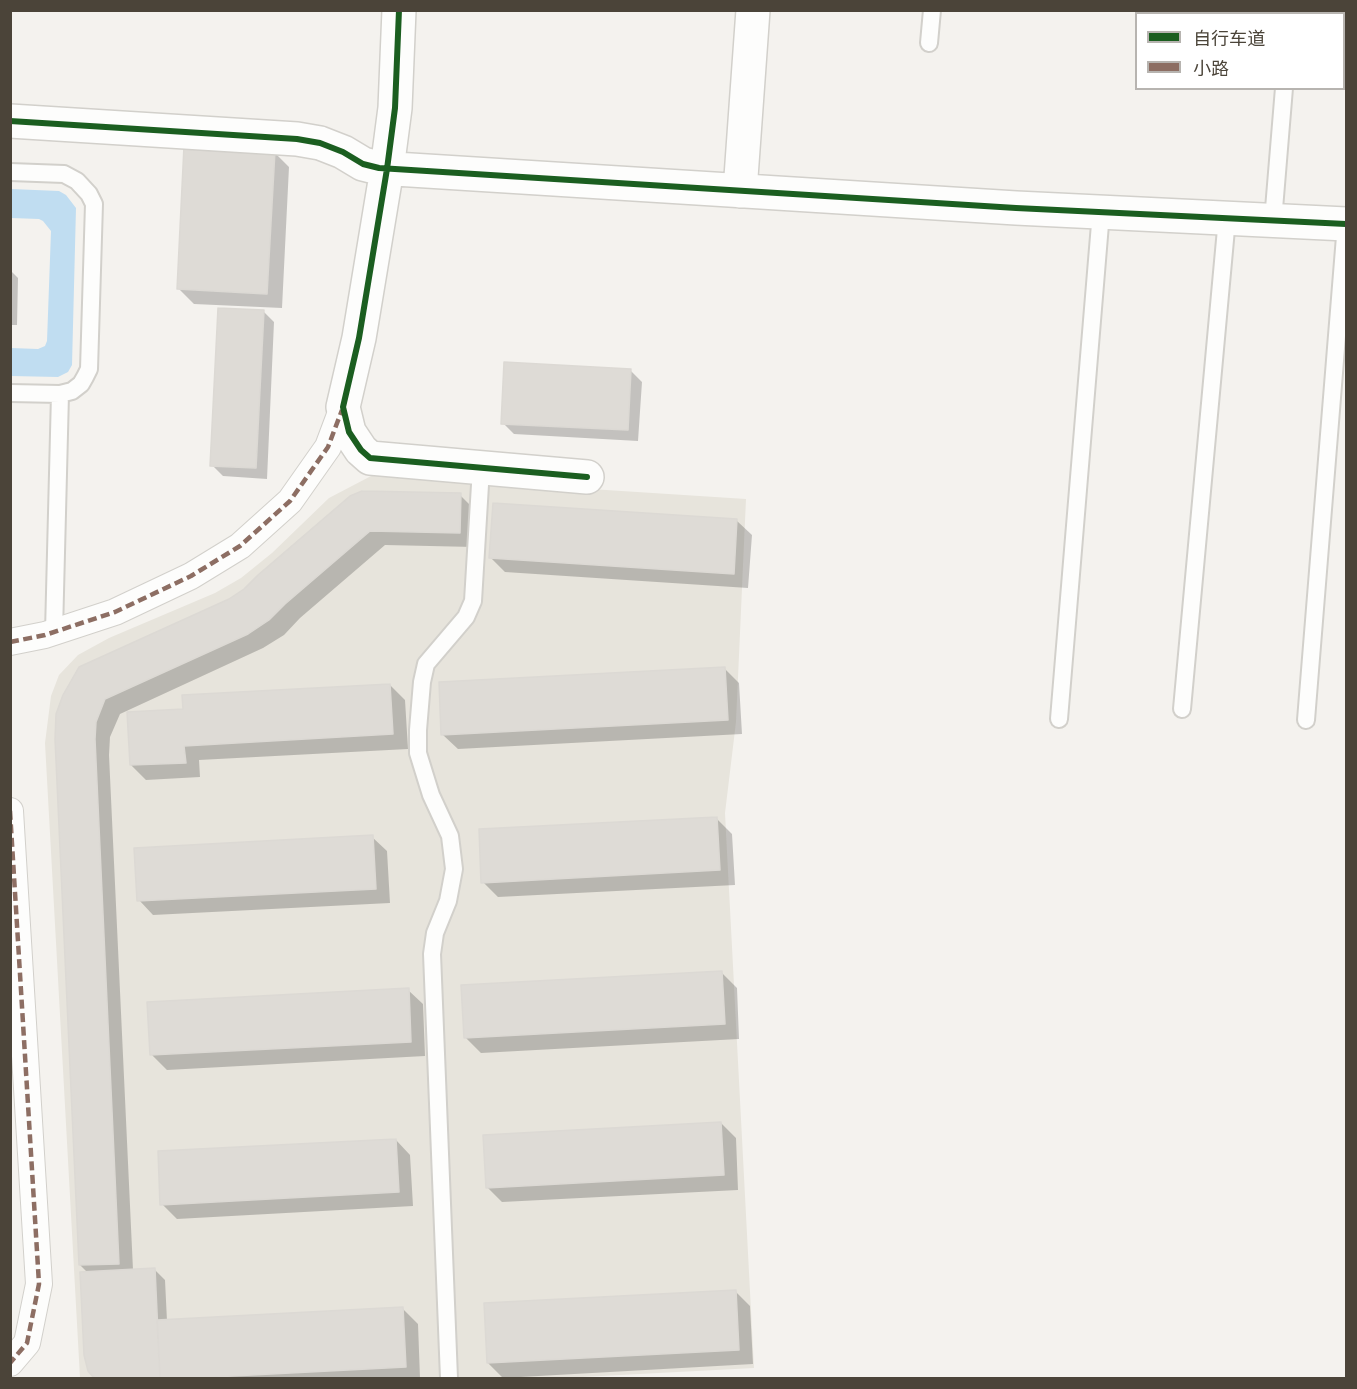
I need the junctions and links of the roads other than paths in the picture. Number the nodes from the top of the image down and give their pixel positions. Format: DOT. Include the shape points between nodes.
graph roads {
  1 [pos="399,10"];
  2 [pos="753,10"];
  3 [pos="932,10"];
  4 [pos="929,43"];
  5 [pos="1284,90"];
  6 [pos="10,121"];
  7 [pos="387,169"];
  8 [pos="10,172"];
  9 [pos="740,191"];
  10 [pos="1101,212"];
  11 [pos="1227,218"];
  12 [pos="1273,220"];
  13 [pos="1346,224"];
  14 [pos="10,393"];
  15 [pos="60,394"];
  16 [pos="344,408"];
  17 [pos="481,468"];
  18 [pos="587,477"];
  19 [pos="54,632"];
  20 [pos="10,642"];
  21 [pos="1182,709"];
  22 [pos="1059,719"];
  23 [pos="1305,720"];
  24 [pos="10,811"];
  25 [pos="10,1363"];
  26 [pos="449,1378"];
  1 -- 7 [label="street" via="395,108"];
  2 -- 9 [label="street"];
  3 -- 4 [label="lane"];
  5 -- 12 [label="lane"];
  6 -- 7 [label="street" via="297,139 320,143 363,164"];
  7 -- 9 [label="street"];
  7 -- 16 [label="street"];
  8 -- 15 [label="lane" via="64,174 77,181 94,204 89,369 81,384"];
  9 -- 10 [label="street"];
  10 -- 11 [label="street"];
  10 -- 22 [label="lane"];
  11 -- 12 [label="street"];
  11 -- 21 [label="lane"];
  12 -- 13 [label="street"];
  13 -- 23 [label="lane"];
  14 -- 15 [label="lane"];
  15 -- 19 [label="lane"];
  16 -- 17 [label="street" via="349,432 370,458"];
  16 -- 19 [label="street" via="328,447 290,501 240,546 191,576 116,612"];
  17 -- 18 [label="street"];
  17 -- 26 [label="lane" via="473,601 466,618 426,664 418,730 418,753 450,836 454,869 432,954"];
  19 -- 20 [label="street"];
  24 -- 25 [label="street" via="39,1284 27,1343"];
}
